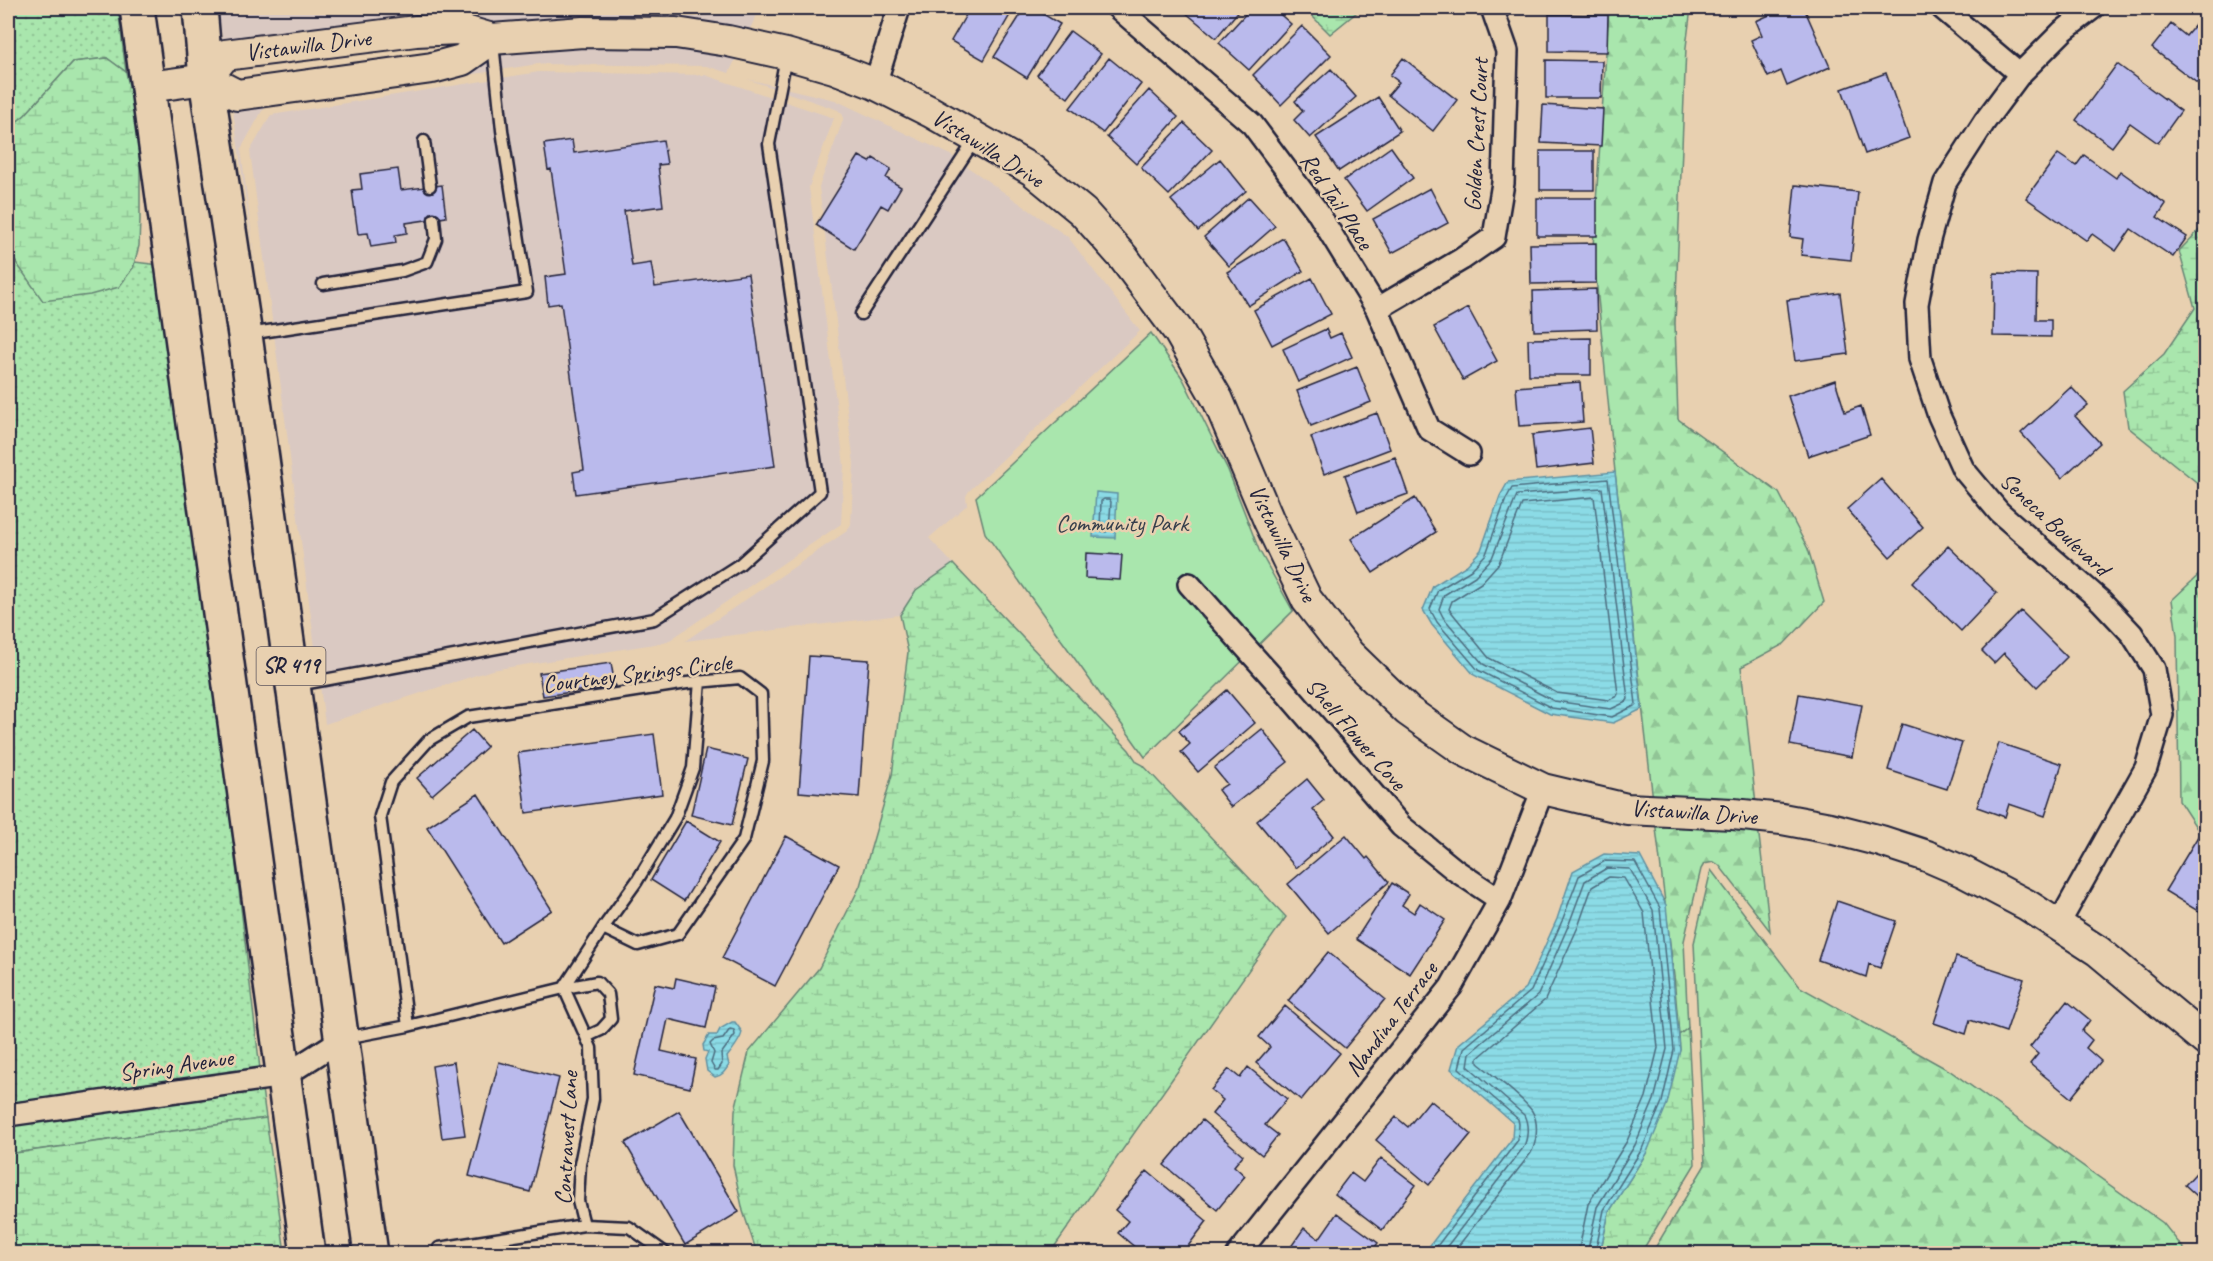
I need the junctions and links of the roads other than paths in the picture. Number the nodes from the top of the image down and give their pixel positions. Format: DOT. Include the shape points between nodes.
graph roads {
  1 [pos="137,8"];
  2 [pos="200,8"];
  3 [pos="899,8"];
  4 [pos="1118,8"];
  5 [pos="1492,8"];
  6 [pos="1942,8"];
  7 [pos="2093,8"];
  8 [pos="492,39"];
  9 [pos="786,54"];
  10 [pos="2020,74"];
  11 [pos="206,79"];
  12 [pos="875,84"];
  13 [pos="148,87"];
  14 [pos="976,138"];
  15 [pos="424,141"];
  16 [pos="430,186"];
  17 [pos="434,219"];
  18 [pos="323,284"];
  19 [pos="1377,309"];
  20 [pos="861,314"];
  21 [pos="245,335"];
  22 [pos="1469,454"];
  23 [pos="1189,584"];
  24 [pos="699,681"];
  25 [pos="293,686"];
  26 [pos="1543,789"];
  27 [pos="1500,900"];
  28 [pos="2058,924"];
  29 [pos="603,928"];
  30 [pos="564,988"];
  31 [pos="408,1026"];
  32 [pos="586,1037"];
  33 [pos="342,1039"];
  34 [pos="2205,1041"];
  35 [pos="284,1076"];
  36 [pos="8,1114"];
  37 [pos="584,1225"];
  38 [pos="439,1248"];
  39 [pos="308,1254"];
  40 [pos="371,1254"];
  41 [pos="668,1254"];
  42 [pos="1239,1254"];
  1 -- 13 [label="main road, SR 419"];
  2 -- 11 [label="main road, SR 419"];
  3 -- 12 [label="street"];
  4 -- 19 [label="street, Red Tail Place" via="1252,124 1317,211"];
  5 -- 19 [label="street, Golden Crest Court" via="1507,51 1503,183 1494,237"];
  6 -- 10 [label="street"];
  7 -- 10 [label="street, Seneca Boulevard" via="2063,31"];
  8 -- 9 [label="street, Vistawilla Drive" via="583,32 676,33"];
  8 -- 11 [label="street, Vistawilla Drive" via="462,60 237,95"];
  8 -- 11 [label="street, Vistawilla Drive" via="458,29 416,31 225,55"];
  8 -- 21 [label="lane" via="527,292"];
  9 -- 12 [label="street, Vistawilla Drive"];
  9 -- 25 [label="lane" via="769,144 820,492 740,564 654,620"];
  10 -- 28 [label="street, Seneca Boulevard" via="1945,183 1917,304 1920,359 1962,468 1999,512 2101,601 2132,634 2154,669 2162,715 2146,768"];
  11 -- 13 [label="street"];
  11 -- 21 [label="main road, SR 419"];
  12 -- 14 [label="street, Vistawilla Drive"];
  13 -- 35 [label="main road, SR 419"];
  14 -- 20 [label="lane"];
  14 -- 26 [label="street, Vistawilla Drive" via="1032,170 1083,213 1123,257 1179,332 1218,400 1307,600 1349,654 1408,711 1463,750"];
  15 -- 16 [label="lane"];
  17 -- 18 [label="lane" via="436,239 428,262 402,272"];
  19 -- 22 [label="street, Red Tail Place" via="1429,429"];
  21 -- 25 [label="main road, SR 419"];
  23 -- 27 [label="street, Shell Flower Cove" via="1401,826"];
  24 -- 29 [label="lane" via="693,768 675,818"];
  24 -- 29 [label="lane, Courtney Springs Circle" via="740,678 761,694 763,761 744,839 678,934 638,945"];
  24 -- 31 [label="lane, Courtney Springs Circle" via="468,717 429,740 392,782 380,816"];
  25 -- 33 [label="main road, SR 419"];
  26 -- 27 [label="street, Nandina Terrace"];
  26 -- 28 [label="street, Vistawilla Drive" via="1628,809 1782,819 1881,841 1964,872"];
  27 -- 42 [label="street, Nandina Terrace" via="1451,987"];
  28 -- 34 [label="street, Vistawilla Drive" via="2098,951"];
  29 -- 30 [label="lane"];
  30 -- 31 [label="lane"];
  30 -- 32 [label="lane, Contravest Lane"];
  30 -- 32 [label="lane" via="597,982 608,994 611,1019 601,1030"];
  31 -- 33 [label="lane"];
  32 -- 37 [label="lane, Contravest Lane" via="591,1048 593,1099 580,1164 578,1200"];
  33 -- 35 [label="street, Spring Avenue"];
  33 -- 40 [label="main road, SR 419"];
  35 -- 36 [label="street, Spring Avenue"];
  35 -- 39 [label="main road, SR 419"];
  37 -- 38 [label="lane, Contravest Lane"];
  37 -- 41 [label="lane, Contravest Lane" via="629,1227"];
}
